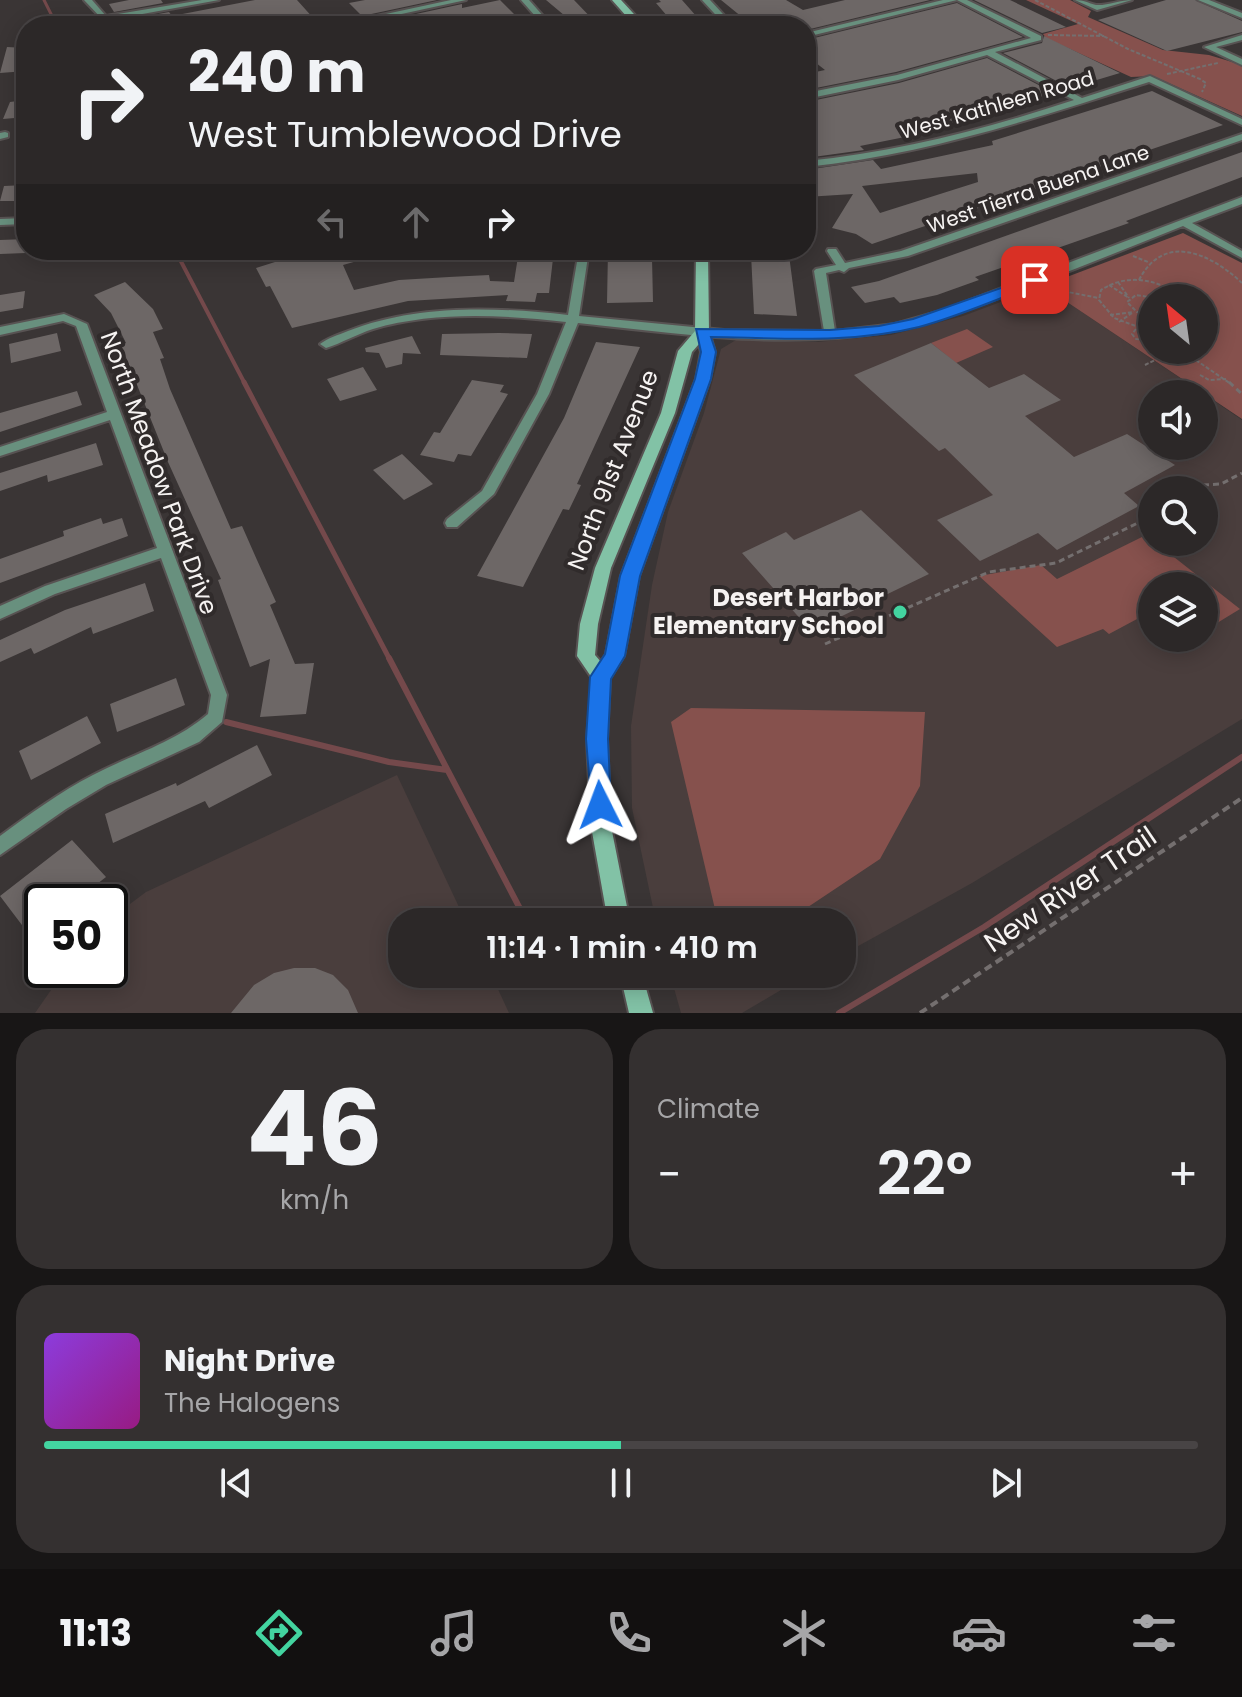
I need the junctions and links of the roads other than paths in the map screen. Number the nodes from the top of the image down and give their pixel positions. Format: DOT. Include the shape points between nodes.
graph roads {
  1 [pos="88,0"];
  2 [pos="215,0"];
  3 [pos="462,0"];
  4 [pos="525,0"];
  5 [pos="616,0"];
  6 [pos="706,0"];
  7 [pos="953,0"];
  8 [pos="961,0"];
  9 [pos="1079,0"];
  10 [pos="1128,0"];
  11 [pos="1202,0"];
  12 [pos="101,16"];
  13 [pos="122,16"];
  14 [pos="383,16"];
  15 [pos="539,16"];
  16 [pos="631,16"];
  17 [pos="721,16"];
  18 [pos="1242,16"];
  19 [pos="816,33"];
  20 [pos="1242,37"];
  21 [pos="988,52"];
  22 [pos="1242,62"];
  23 [pos="816,94"];
  24 [pos="1080,100"];
  25 [pos="1242,122"];
  26 [pos="1242,137"];
  27 [pos="816,163"];
  28 [pos="1242,200"];
  29 [pos="1185,223"];
  30 [pos="832,251"];
  31 [pos="1242,255"];
  32 [pos="582,260"];
  33 [pos="702,260"];
  34 [pos="844,269"];
  35 [pos="573,320"];
  36 [pos="0,331"];
  37 [pos="702,332"];
  38 [pos="830,334"];
  39 [pos="326,344"];
  40 [pos="114,414"];
  41 [pos="0,452"];
  42 [pos="624,515"];
  43 [pos="651,520"];
  44 [pos="452,523"];
  45 [pos="163,552"];
  46 [pos="0,613"];
  47 [pos="601,677"];
  48 [pos="0,847"];
  49 [pos="616,908"];
  50 [pos="635,988"];
  51 [pos="641,1013"];
  1 -- 12 [label="street"];
  2 -- 13 [label="street"];
  3 -- 14 [label="street"];
  4 -- 15 [label="street"];
  5 -- 16 [label="main road"];
  6 -- 17 [label="street"];
  7 -- 19 [label="street"];
  8 -- 21 [label="street" via="1036,37"];
  9 -- 10 [label="street" via="1097,8"];
  11 -- 18 [label="street"];
  20 -- 22 [label="street" via="1208,47"];
  21 -- 23 [label="street"];
  21 -- 24 [label="street"];
  24 -- 25 [label="street, West Kathleen Road" via="1152,80"];
  24 -- 27 [label="street, West Kathleen Road" via="895,154"];
  26 -- 34 [label="street, West Tierra Buena Lane" via="904,254"];
  28 -- 29 [label="street"];
  29 -- 31 [label="street"];
  29 -- 38 [label="street" via="916,323"];
  30 -- 34 [label="street"];
  32 -- 35 [label="street"];
  33 -- 37 [label="main road, North 91st Avenue"];
  34 -- 38 [label="street, West Tierra Buena Lane" via="820,271"];
  35 -- 37 [label="street"];
  35 -- 39 [label="street" via="433,316 347,333"];
  35 -- 44 [label="street" via="543,394 487,494"];
  36 -- 40 [label="street, North Meadow Park Drive" via="64,317 81,324"];
  37 -- 38 [label="street"];
  37 -- 42 [label="main road, North 91st Avenue" via="685,351 668,413"];
  37 -- 43 [label="main road, North 91st Avenue" via="708,352 703,379"];
  40 -- 41 [label="street"];
  40 -- 45 [label="street, North Meadow Park Drive"];
  42 -- 43 [label="main road"];
  42 -- 47 [label="main road, North 91st Avenue" via="589,624 586,656"];
  43 -- 47 [label="main road, North 91st Avenue" via="630,576 615,656"];
  45 -- 46 [label="street" via="50,590"];
  45 -- 48 [label="street, North Meadow Park Drive" via="219,695 216,717 193,737 60,803"];
  47 -- 49 [label="main road, North 91st Avenue" via="601,826"];
  50 -- 51 [label="main road"];
}
